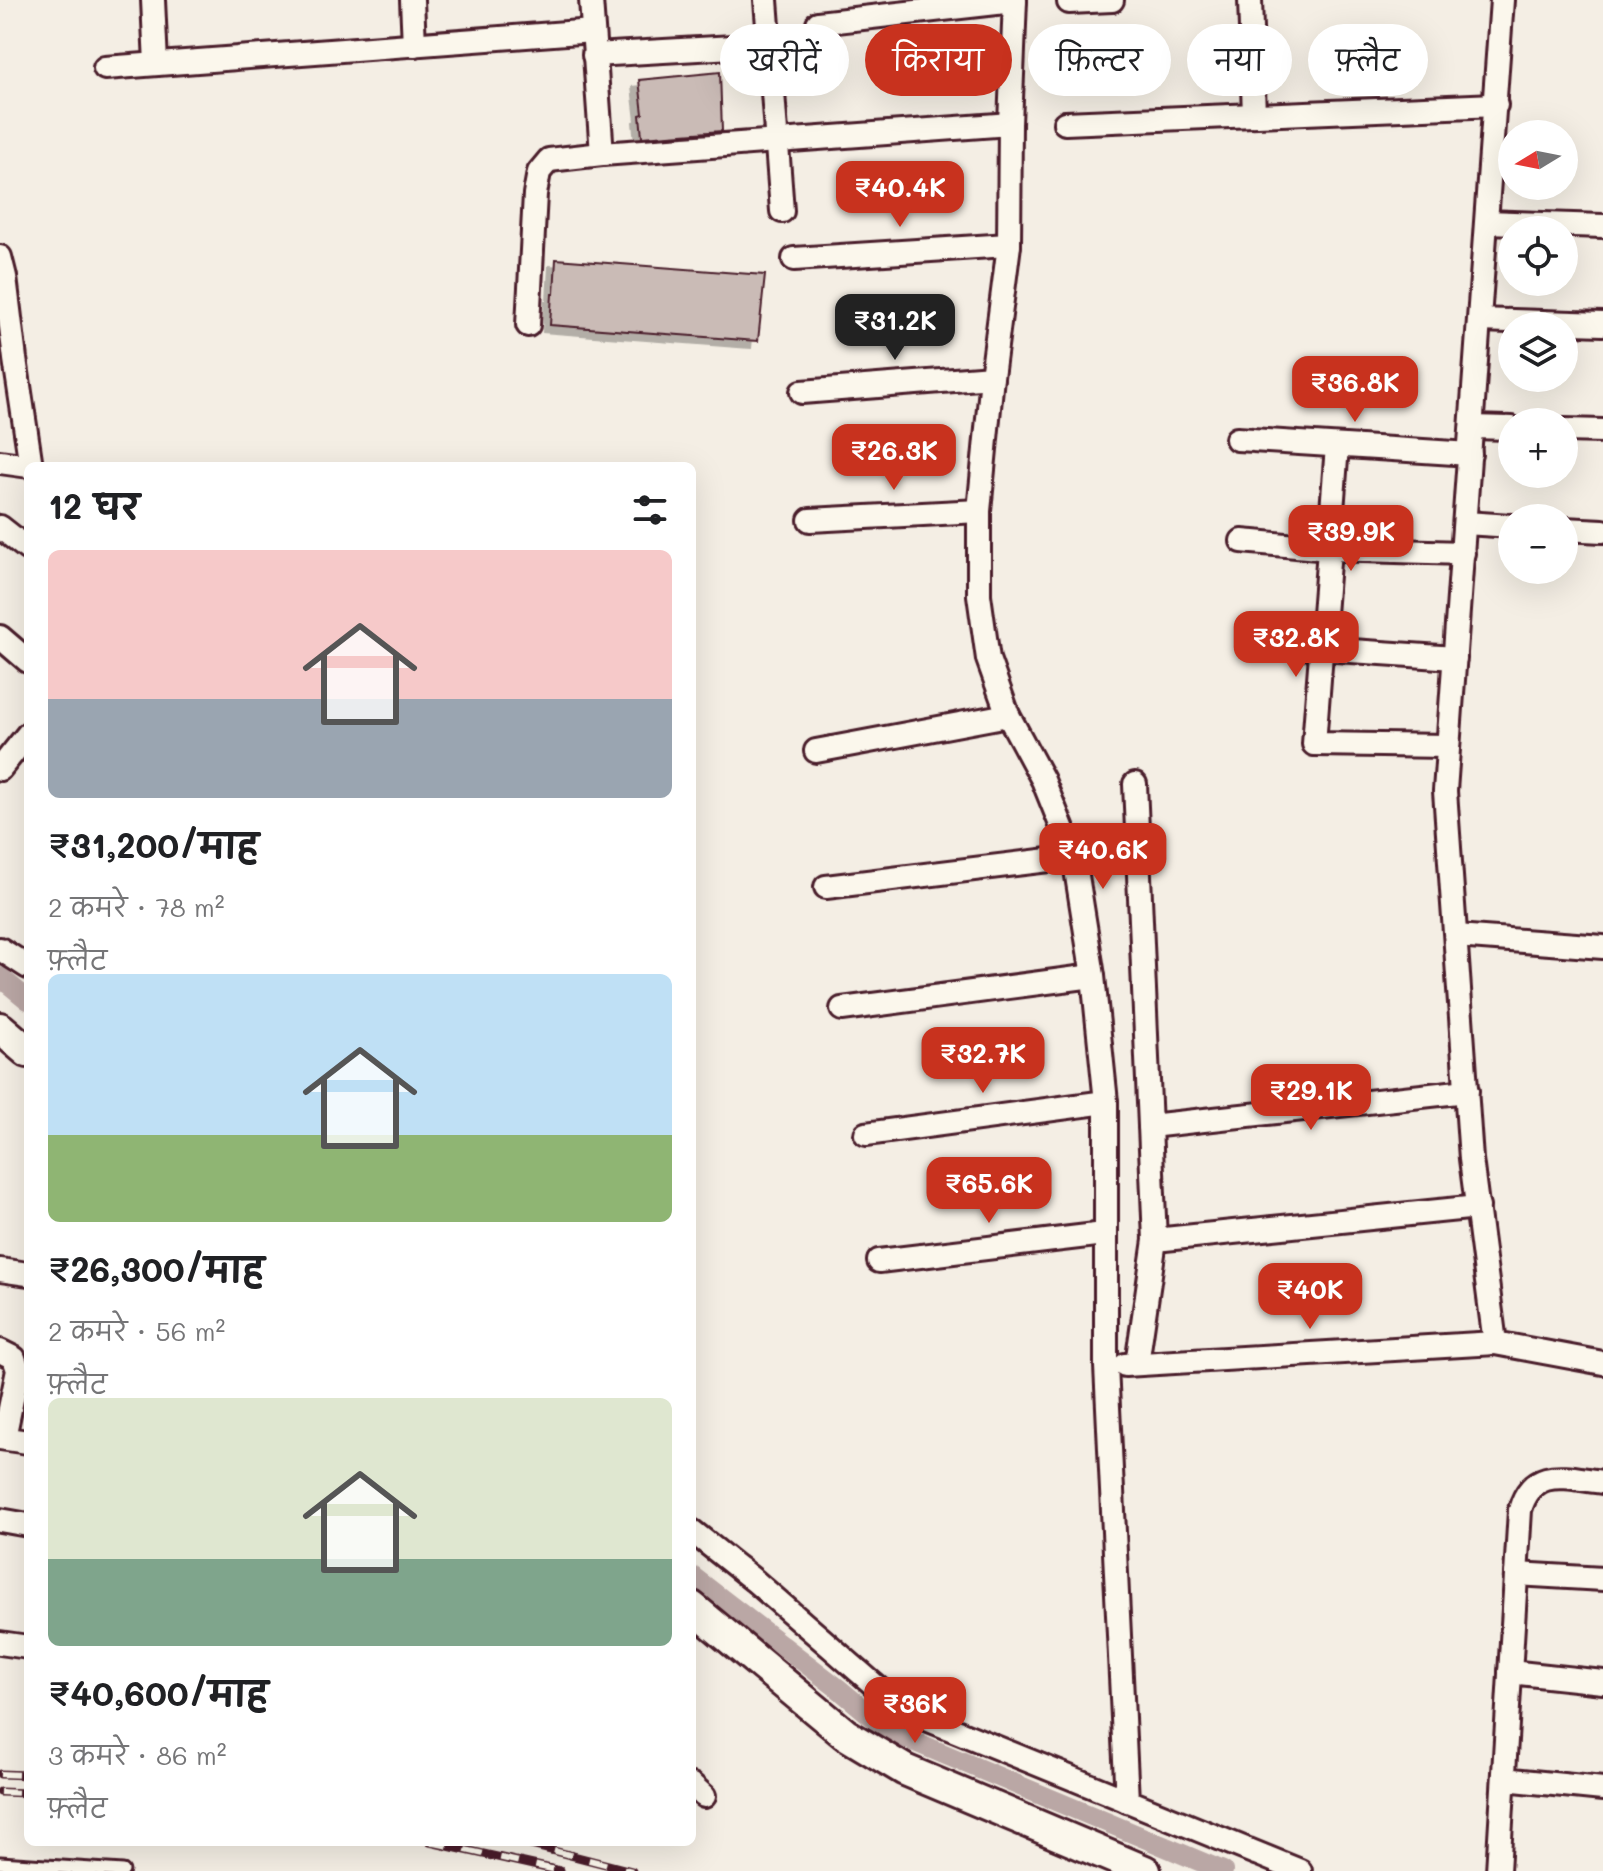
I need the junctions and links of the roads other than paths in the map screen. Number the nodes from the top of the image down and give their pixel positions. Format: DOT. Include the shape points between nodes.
graph roads {
  1 [pos="153,0"];
  2 [pos="412,0"];
  3 [pos="591,0"];
  4 [pos="766,0"];
  5 [pos="1015,0"];
  6 [pos="1112,0"];
  7 [pos="1250,0"];
  8 [pos="1502,0"];
  9 [pos="1069,2"];
  10 [pos="818,23"];
  11 [pos="768,24"];
  12 [pos="593,31"];
  13 [pos="414,45"];
  14 [pos="720,48"];
  15 [pos="594,55"];
  16 [pos="156,64"];
  17 [pos="105,68"];
  18 [pos="773,96"];
  19 [pos="1496,105"];
  20 [pos="1254,115"];
  21 [pos="1065,123"];
  22 [pos="1010,124"];
  23 [pos="776,141"];
  24 [pos="602,154"];
  25 [pos="782,211"];
  26 [pos="1487,222"];
  27 [pos="1603,226"];
  28 [pos="1009,245"];
  29 [pos="0,257"];
  30 [pos="794,259"];
  31 [pos="1480,320"];
  32 [pos="1603,324"];
  33 [pos="528,325"];
  34 [pos="7,357"];
  35 [pos="992,377"];
  36 [pos="802,392"];
  37 [pos="1472,427"];
  38 [pos="1498,428"];
  39 [pos="1578,430"];
  40 [pos="1603,431"];
  41 [pos="1237,439"];
  42 [pos="1337,446"];
  43 [pos="1470,454"];
  44 [pos="0,462"];
  45 [pos="29,462"];
  46 [pos="24,465"];
  47 [pos="979,511"];
  48 [pos="810,520"];
  49 [pos="1465,523"];
  50 [pos="1498,525"];
  51 [pos="0,527"];
  52 [pos="1578,530"];
  53 [pos="1603,531"];
  54 [pos="1242,541"];
  55 [pos="24,546"];
  56 [pos="1329,549"];
  57 [pos="1463,553"];
  58 [pos="0,637"];
  59 [pos="1262,643"];
  60 [pos="1322,649"];
  61 [pos="24,658"];
  62 [pos="1455,658"];
  63 [pos="1008,715"];
  64 [pos="24,739"];
  65 [pos="1448,746"];
  66 [pos="816,751"];
  67 [pos="0,769"];
  68 [pos="1135,784"];
  69 [pos="1074,857"];
  70 [pos="826,887"];
  71 [pos="1456,936"];
  72 [pos="1603,947"];
  73 [pos="0,949"];
  74 [pos="24,964"];
  75 [pos="1093,976"];
  76 [pos="842,1009"];
  77 [pos="0,1028"];
  78 [pos="24,1049"];
  79 [pos="1467,1091"];
  80 [pos="1106,1102"];
  81 [pos="1150,1126"];
  82 [pos="866,1134"];
  83 [pos="1478,1207"];
  84 [pos="1104,1234"];
  85 [pos="1155,1240"];
  86 [pos="879,1261"];
  87 [pos="0,1270"];
  88 [pos="24,1273"];
  89 [pos="1495,1343"];
  90 [pos="0,1351"];
  91 [pos="1603,1363"];
  92 [pos="1122,1365"];
  93 [pos="2,1438"];
  94 [pos="24,1441"];
  95 [pos="1603,1482"];
  96 [pos="0,1520"];
  97 [pos="24,1524"];
  98 [pos="696,1534"];
  99 [pos="1516,1574"];
  100 [pos="1603,1579"];
  101 [pos="696,1610"];
  102 [pos="0,1643"];
  103 [pos="24,1646"];
  104 [pos="1510,1672"];
  105 [pos="1603,1682"];
  106 [pos="1504,1779"];
  107 [pos="1603,1789"];
  108 [pos="1127,1801"];
  109 [pos="0,1863"];
  110 [pos="123,1871"];
  111 [pos="1145,1871"];
  112 [pos="1300,1871"];
  113 [pos="1498,1871"];
  1 -- 16 [label="street"];
  2 -- 13 [label="street"];
  3 -- 12 [label="street"];
  4 -- 11 [label="street"];
  5 -- 10 [label="street"];
  5 -- 22 [label="street"];
  6 -- 9 [label="street"];
  7 -- 20 [label="street"];
  8 -- 19 [label="street"];
  12 -- 13 [label="street"];
  12 -- 15 [label="street"];
  13 -- 16 [label="street"];
  14 -- 15 [label="street"];
  15 -- 24 [label="street"];
  16 -- 17 [label="street"];
  18 -- 23 [label="street"];
  19 -- 20 [label="street"];
  19 -- 26 [label="street"];
  20 -- 21 [label="street"];
  22 -- 23 [label="street"];
  22 -- 28 [label="street"];
  23 -- 24 [label="street"];
  23 -- 25 [label="street"];
  24 -- 33 [label="street" via="549,160 539,172"];
  26 -- 27 [label="street"];
  26 -- 31 [label="street"];
  28 -- 30 [label="street"];
  28 -- 35 [label="street"];
  29 -- 34 [label="street"];
  31 -- 32 [label="street"];
  31 -- 37 [label="street"];
  34 -- 45 [label="street"];
  35 -- 36 [label="street"];
  35 -- 47 [label="street"];
  37 -- 38 [label="street"];
  37 -- 43 [label="street"];
  39 -- 40 [label="street"];
  41 -- 42 [label="street"];
  42 -- 43 [label="street"];
  42 -- 56 [label="street"];
  43 -- 49 [label="street"];
  44 -- 46 [label="street"];
  47 -- 48 [label="street"];
  47 -- 63 [label="street" via="979,595 988,659"];
  49 -- 50 [label="street"];
  49 -- 57 [label="street"];
  51 -- 55 [label="street"];
  52 -- 53 [label="street"];
  54 -- 56 [label="street"];
  56 -- 57 [label="street"];
  56 -- 60 [label="street"];
  57 -- 62 [label="street"];
  58 -- 61 [label="street"];
  59 -- 60 [label="street"];
  60 -- 62 [label="street"];
  60 -- 65 [label="street" via="1314,744"];
  62 -- 65 [label="street"];
  63 -- 66 [label="street"];
  63 -- 69 [label="street" via="1043,780"];
  64 -- 67 [label="street"];
  65 -- 71 [label="street" via="1445,791"];
  68 -- 81 [label="street"];
  69 -- 70 [label="street"];
  69 -- 75 [label="street"];
  71 -- 72 [label="street"];
  71 -- 79 [label="street"];
  73 -- 74 [label="street"];
  75 -- 76 [label="street"];
  75 -- 80 [label="street"];
  77 -- 78 [label="street"];
  79 -- 81 [label="street"];
  79 -- 83 [label="street"];
  80 -- 82 [label="street"];
  80 -- 84 [label="street"];
  81 -- 85 [label="street"];
  83 -- 85 [label="street"];
  83 -- 89 [label="street"];
  84 -- 86 [label="street"];
  84 -- 92 [label="street"];
  85 -- 92 [label="street"];
  87 -- 88 [label="street"];
  89 -- 91 [label="street"];
  89 -- 92 [label="street"];
  90 -- 93 [label="street" via="14,1358 18,1370"];
  92 -- 108 [label="street"];
  93 -- 94 [label="street"];
  95 -- 99 [label="street" via="1555,1477 1536,1482 1520,1510"];
  96 -- 97 [label="street"];
  98 -- 108 [label="street" via="902,1709"];
  99 -- 100 [label="street"];
  99 -- 104 [label="street"];
  101 -- 111 [label="street" via="845,1734 905,1770"];
  102 -- 103 [label="street"];
  104 -- 105 [label="street"];
  104 -- 106 [label="street"];
  106 -- 107 [label="street"];
  106 -- 113 [label="street"];
  108 -- 112 [label="street"];
  109 -- 110 [label="lane"];
}
